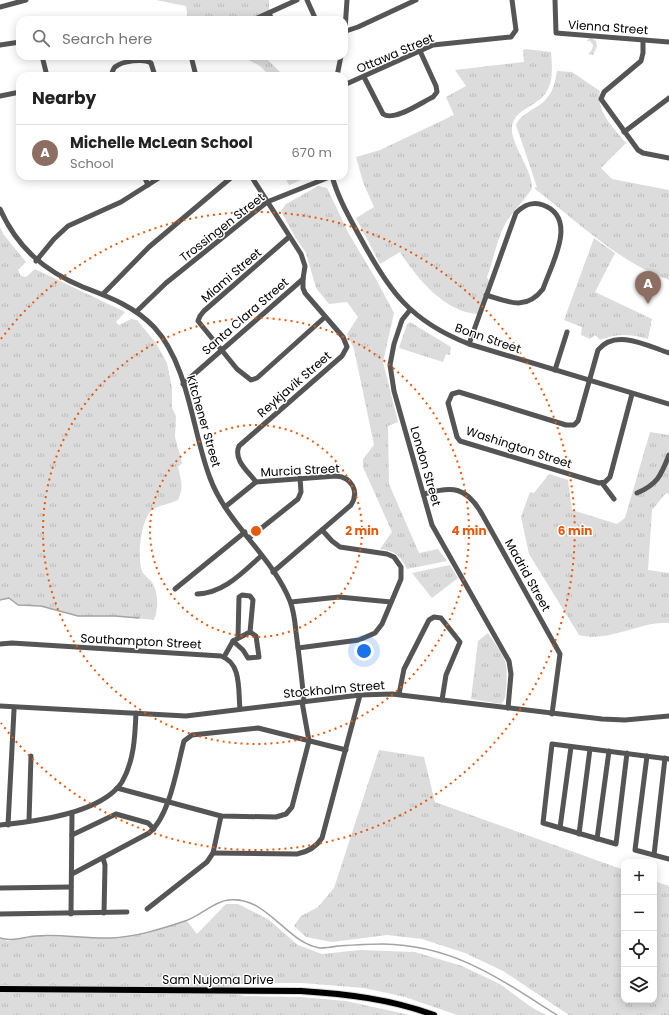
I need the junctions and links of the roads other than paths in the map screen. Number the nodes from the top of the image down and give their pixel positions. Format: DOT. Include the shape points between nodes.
graph roads {
  1 [pos="26,0"];
  2 [pos="295,0"];
  3 [pos="307,0"];
  4 [pos="347,0"];
  5 [pos="416,0"];
  6 [pos="512,0"];
  7 [pos="555,0"];
  8 [pos="0,7"];
  9 [pos="269,13"];
  10 [pos="262,16"];
  11 [pos="270,16"];
  12 [pos="314,16"];
  13 [pos="346,16"];
  14 [pos="348,30"];
  15 [pos="643,40"];
  16 [pos="669,42"];
  17 [pos="16,43"];
  18 [pos="0,45"];
  19 [pos="420,51"];
  20 [pos="43,60"];
  21 [pos="143,60"];
  22 [pos="143,60"];
  23 [pos="192,60"];
  24 [pos="340,60"];
  25 [pos="45,72"];
  26 [pos="112,72"];
  27 [pos="154,72"];
  28 [pos="195,72"];
  29 [pos="338,72"];
  30 [pos="364,77"];
  31 [pos="348,84"];
  32 [pos="16,93"];
  33 [pos="0,96"];
  34 [pos="669,98"];
  35 [pos="624,132"];
  36 [pos="669,158"];
  37 [pos="146,180"];
  38 [pos="156,180"];
  39 [pos="228,180"];
  40 [pos="254,180"];
  41 [pos="322,180"];
  42 [pos="333,180"];
  43 [pos="148,185"];
  44 [pos="267,202"];
  45 [pos="0,209"];
  46 [pos="289,237"];
  47 [pos="36,261"];
  48 [pos="303,279"];
  49 [pos="103,294"];
  50 [pos="486,295"];
  51 [pos="410,310"];
  52 [pos="137,311"];
  53 [pos="325,317"];
  54 [pos="567,332"];
  55 [pos="469,344"];
  56 [pos="221,349"];
  57 [pos="669,352"];
  58 [pos="555,370"];
  59 [pos="589,380"];
  60 [pos="183,384"];
  61 [pos="632,394"];
  62 [pos="669,404"];
  63 [pos="669,454"];
  64 [pos="300,478"];
  65 [pos="256,482"];
  66 [pos="602,483"];
  67 [pos="637,493"];
  68 [pos="424,494"];
  69 [pos="614,499"];
  70 [pos="225,507"];
  71 [pos="322,530"];
  72 [pos="244,532"];
  73 [pos="249,538"];
  74 [pos="262,556"];
  75 [pos="273,572"];
  76 [pos="175,589"];
  77 [pos="197,594"];
  78 [pos="291,602"];
  79 [pos="391,602"];
  80 [pos="250,632"];
  81 [pos="236,639"];
  82 [pos="0,644"];
  83 [pos="298,648"];
  84 [pos="224,657"];
  85 [pos="399,694"];
  86 [pos="360,695"];
  87 [pos="442,700"];
  88 [pos="303,702"];
  89 [pos="0,706"];
  90 [pos="508,708"];
  91 [pos="240,709"];
  92 [pos="14,710"];
  93 [pos="136,713"];
  94 [pos="552,714"];
  95 [pos="669,716"];
  96 [pos="309,741"];
  97 [pos="571,747"];
  98 [pos="590,749"];
  99 [pos="346,750"];
  100 [pos="609,751"];
  101 [pos="627,753"];
  102 [pos="31,756"];
  103 [pos="647,756"];
  104 [pos="667,758"];
  105 [pos="117,788"];
  106 [pos="167,802"];
  107 [pos="72,813"];
  108 [pos="220,816"];
  109 [pos="29,821"];
  110 [pos="8,824"];
  111 [pos="0,825"];
  112 [pos="560,828"];
  113 [pos="154,829"];
  114 [pos="579,834"];
  115 [pos="72,835"];
  116 [pos="597,839"];
  117 [pos="213,853"];
  118 [pos="654,855"];
  119 [pos="103,858"];
  120 [pos="669,859"];
  121 [pos="72,874"];
  122 [pos="71,887"];
  123 [pos="0,888"];
  124 [pos="147,909"];
  125 [pos="127,912"];
  126 [pos="104,913"];
  127 [pos="0,914"];
  128 [pos="71,914"];
  129 [pos="0,989"];
  130 [pos="434,1015"];
  1 -- 8 [label="street"];
  2 -- 9 [label="street"];
  3 -- 12 [label="street"];
  4 -- 13 [label="street"];
  5 -- 14 [label="street"];
  6 -- 19 [label="street, Ottawa Street" via="516,30 511,37 442,44"];
  7 -- 15 [label="street, Vienna Street" via="556,33"];
  9 -- 10 [label="street"];
  9 -- 11 [label="street"];
  15 -- 16 [label="street, Vienna Street"];
  15 -- 35 [label="street" via="641,61 604,92 601,100"];
  17 -- 18 [label="street"];
  19 -- 30 [label="street, Ottawa Street"];
  19 -- 30 [label="street" via="437,92 396,116 383,114"];
  20 -- 25 [label="street"];
  21 -- 27 [label="street" via="151,63"];
  22 -- 26 [label="street" via="117,66"];
  23 -- 28 [label="street"];
  24 -- 29 [label="street"];
  30 -- 31 [label="street, Ottawa Street"];
  32 -- 33 [label="street"];
  34 -- 35 [label="street"];
  35 -- 36 [label="street" via="640,152"];
  37 -- 43 [label="street"];
  38 -- 43 [label="street"];
  39 -- 49 [label="street" via="149,247"];
  40 -- 44 [label="street, Santa Clara Street"];
  41 -- 44 [label="street, Trossingen Street"];
  42 -- 51 [label="street, Bonn Street" via="345,211 382,276"];
  43 -- 47 [label="street" via="121,202 68,226"];
  44 -- 46 [label="street, Santa Clara Street"];
  44 -- 52 [label="street, Trossingen Street" via="172,278"];
  45 -- 47 [label="street, Kitchener Street" via="11,232"];
  46 -- 48 [label="street, Santa Clara Street" via="304,262"];
  46 -- 56 [label="street, Miami Street" via="200,316 200,325"];
  47 -- 49 [label="street, Kitchener Street" via="67,279"];
  48 -- 53 [label="street, Reykjavik Street" via="302,288"];
  48 -- 56 [label="street, Santa Clara Street"];
  49 -- 52 [label="street, Kitchener Street"];
  50 -- 50 [label="street" via="516,213 534,203 547,206 554,211 561,223 562,234 540,294 532,300 518,304"];
  50 -- 55 [label="street"];
  51 -- 55 [label="street, Bonn Street" via="435,329"];
  51 -- 68 [label="street, London Street" via="402,320 394,344 391,374"];
  52 -- 60 [label="street, Kitchener Street" via="154,327 166,344"];
  53 -- 56 [label="street, Miami Street" via="252,380 241,373"];
  53 -- 65 [label="street, Reykjavik Street" via="343,337 347,345 346,351 239,446 237,458"];
  54 -- 58 [label="street"];
  55 -- 58 [label="street, Bonn Street"];
  56 -- 60 [label="street, Santa Clara Street"];
  57 -- 59 [label="street" via="621,338 608,341 598,350"];
  58 -- 59 [label="street, Bonn Street"];
  59 -- 61 [label="street, Bonn Street"];
  59 -- 66 [label="street, Washington Street" via="578,421 574,425 566,425 459,392 452,394 448,403 460,441"];
  60 -- 70 [label="street, Kitchener Street" via="210,479"];
  61 -- 62 [label="street, Bonn Street"];
  61 -- 66 [label="street" via="608,480"];
  63 -- 67 [label="street" via="655,484"];
  64 -- 65 [label="street, Murcia Street"];
  64 -- 71 [label="street, Murcia Street" via="343,476 353,486 352,503"];
  64 -- 73 [label="street" via="301,492 298,499"];
  65 -- 70 [label="street, Murcia Street"];
  66 -- 69 [label="street"];
  68 -- 90 [label="street, London Street" via="434,528 507,656 511,674"];
  68 -- 94 [label="street, Madrid Street" via="444,489 452,490 471,497 482,514 560,654"];
  70 -- 72 [label="street, Kitchener Street"];
  71 -- 75 [label="street, Murcia Street"];
  71 -- 79 [label="street" via="340,547 386,554 399,562 402,576"];
  72 -- 73 [label="street, Kitchener Street"];
  72 -- 76 [label="street"];
  73 -- 74 [label="street, Kitchener Street"];
  74 -- 75 [label="street, Kitchener Street"];
  74 -- 77 [label="street" via="243,574 220,589"];
  75 -- 78 [label="street, Kitchener Street"];
  78 -- 79 [label="street" via="339,597"];
  78 -- 83 [label="street, Kitchener Street"];
  79 -- 83 [label="street" via="379,629 370,636 359,640"];
  80 -- 81 [label="street"];
  80 -- 81 [label="street" via="256,636 260,657 248,658"];
  80 -- 81 [label="street" via="253,600 250,596 242,595 239,597"];
  81 -- 84 [label="street"];
  82 -- 84 [label="street, Southampton Street"];
  83 -- 88 [label="street, Kitchener Street"];
  84 -- 91 [label="street" via="236,670"];
  85 -- 86 [label="street, Stockholm Street"];
  85 -- 87 [label="street, Stockholm Street"];
  85 -- 87 [label="street" via="404,669 429,620 437,617 441,618 460,642 446,675"];
  86 -- 88 [label="street, Stockholm Street"];
  86 -- 99 [label="street"];
  87 -- 90 [label="street, Stockholm Street"];
  88 -- 91 [label="street, Stockholm Street"];
  88 -- 96 [label="street, Kitchener Street"];
  89 -- 93 [label="street, Stockholm Street"];
  90 -- 94 [label="street, Stockholm Street"];
  91 -- 93 [label="street, Stockholm Street" via="186,716"];
  92 -- 110 [label="street"];
  93 -- 105 [label="street" via="132,758"];
  94 -- 95 [label="street, Stockholm Street" via="612,720"];
  96 -- 99 [label="street"];
  96 -- 106 [label="street" via="258,728 187,737"];
  96 -- 108 [label="street" via="292,806 286,814 276,817"];
  97 -- 98 [label="street"];
  97 -- 112 [label="street"];
  97 -- 112 [label="street" via="552,744 542,823"];
  98 -- 100 [label="street"];
  98 -- 114 [label="street"];
  99 -- 117 [label="street" via="322,838 315,847 297,854"];
  100 -- 101 [label="street"];
  100 -- 116 [label="street"];
  101 -- 103 [label="street"];
  101 -- 116 [label="street" via="616,844"];
  102 -- 109 [label="street"];
  103 -- 104 [label="street"];
  103 -- 118 [label="street" via="635,850"];
  104 -- 118 [label="street"];
  105 -- 106 [label="street"];
  105 -- 107 [label="street"];
  106 -- 108 [label="street"];
  106 -- 113 [label="street"];
  107 -- 109 [label="street"];
  107 -- 115 [label="street"];
  108 -- 117 [label="street"];
  109 -- 110 [label="street"];
  110 -- 111 [label="street"];
  112 -- 114 [label="street"];
  113 -- 115 [label="street" via="148,823 116,814"];
  113 -- 119 [label="street"];
  114 -- 116 [label="street"];
  115 -- 121 [label="street"];
  117 -- 124 [label="street" via="194,874"];
  118 -- 120 [label="street"];
  119 -- 121 [label="street"];
  119 -- 126 [label="street"];
  121 -- 122 [label="street"];
  122 -- 123 [label="street"];
  122 -- 128 [label="street"];
  125 -- 126 [label="street"];
  126 -- 128 [label="street"];
  127 -- 128 [label="street"];
  129 -- 130 [label="main road, Sam Nujoma Drive" via="301,991 346,994 392,1002"];
}
